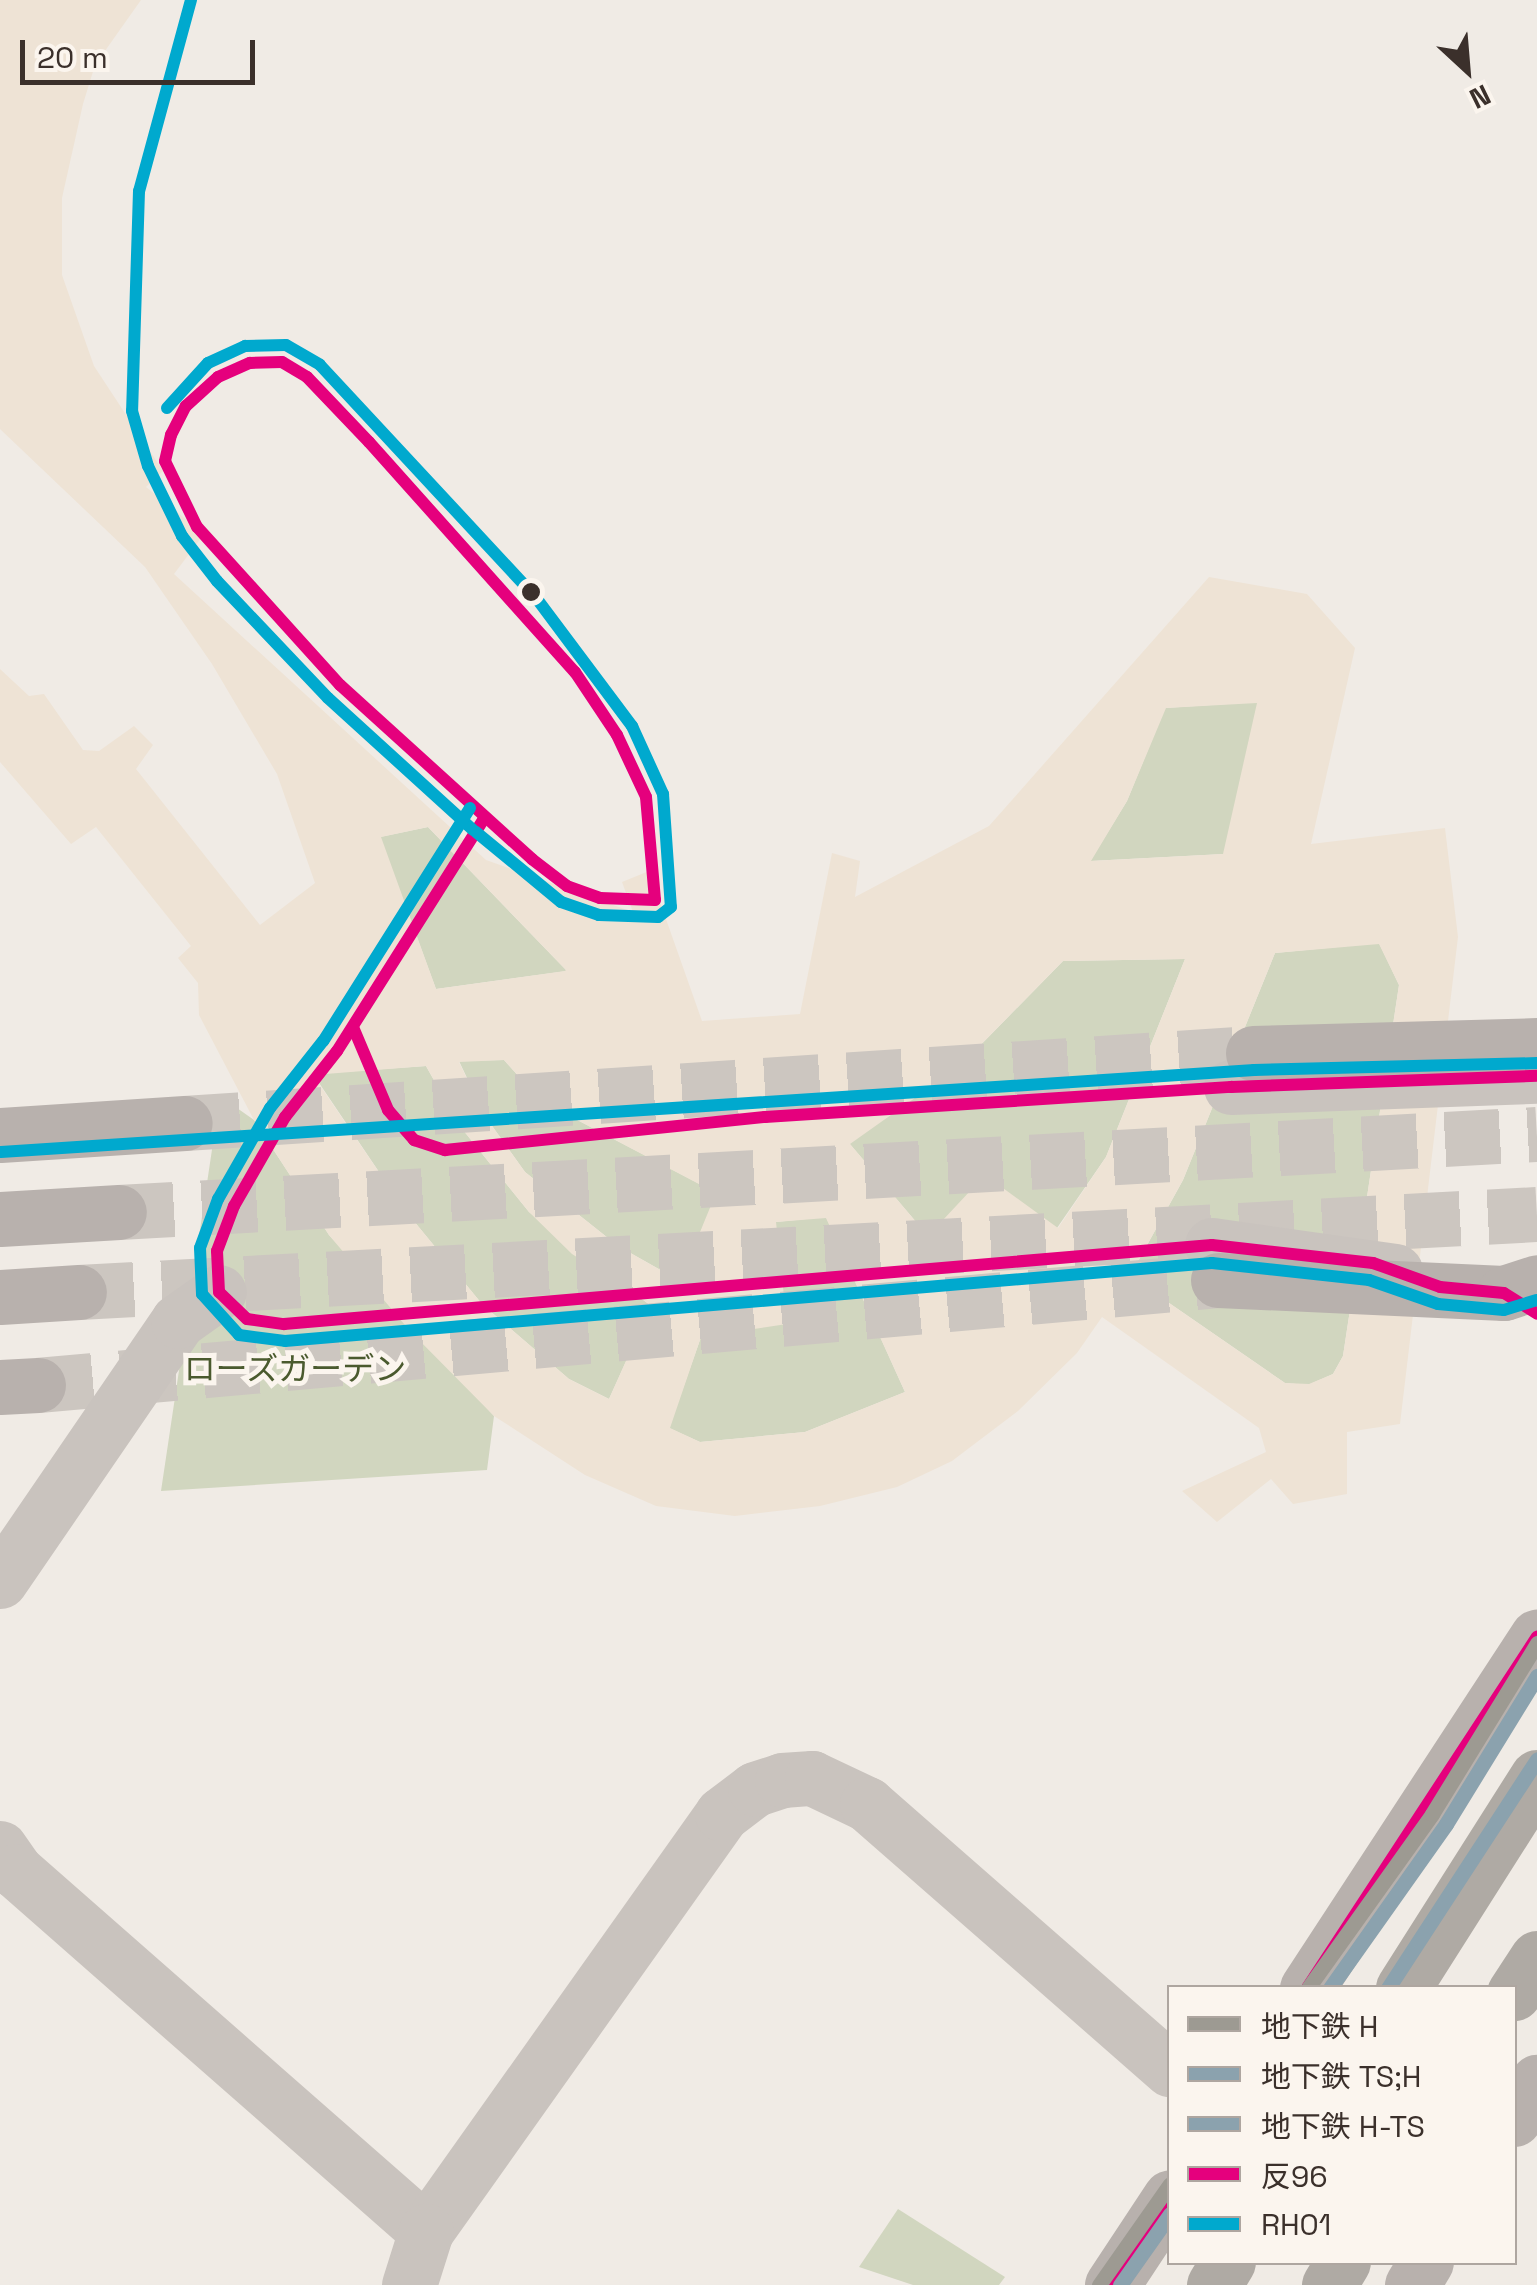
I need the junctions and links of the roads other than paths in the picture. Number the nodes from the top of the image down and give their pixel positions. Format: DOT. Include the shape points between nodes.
graph roads {
  1 [pos="1537,1044"];
  2 [pos="1242,1070"];
  3 [pos="1537,1076"];
  4 [pos="185,1123"];
  5 [pos="0,1134"];
  6 [pos="119,1212"];
  7 [pos="0,1219"];
  8 [pos="1215,1262"];
  9 [pos="80,1292"];
  10 [pos="219,1292"];
  11 [pos="0,1297"];
  12 [pos="1526,1297"];
  13 [pos="0,1582"];
  14 [pos="1537,1637"];
  15 [pos="1537,1777"];
  16 [pos="0,1848"];
  17 [pos="1537,1958"];
  18 [pos="1309,1985"];
  19 [pos="1405,1985"];
  20 [pos="1517,1988"];
  21 [pos="1167,2066"];
  22 [pos="1537,2082"];
  23 [pos="1517,2114"];
  24 [pos="1167,2202"];
  25 [pos="426,2230"];
  26 [pos="409,2285"];
  27 [pos="1112,2285"];
  1 -- 2 [label="main road"];
  2 -- 3 [label="street"];
  4 -- 5 [label="main road"];
  6 -- 7 [label="main road"];
  8 -- 12 [label="main road"];
  9 -- 11 [label="main road"];
  10 -- 13 [label="street" via="178,1321"];
  14 -- 18 [label="main road"];
  15 -- 19 [label="highway"];
  16 -- 25 [label="street" via="16,1871"];
  17 -- 20 [label="highway"];
  21 -- 25 [label="street" via="867,1804 812,1778 782,1780 755,1789 722,1814"];
  22 -- 23 [label="main road"];
  24 -- 27 [label="main road"];
  25 -- 26 [label="street"];
}
